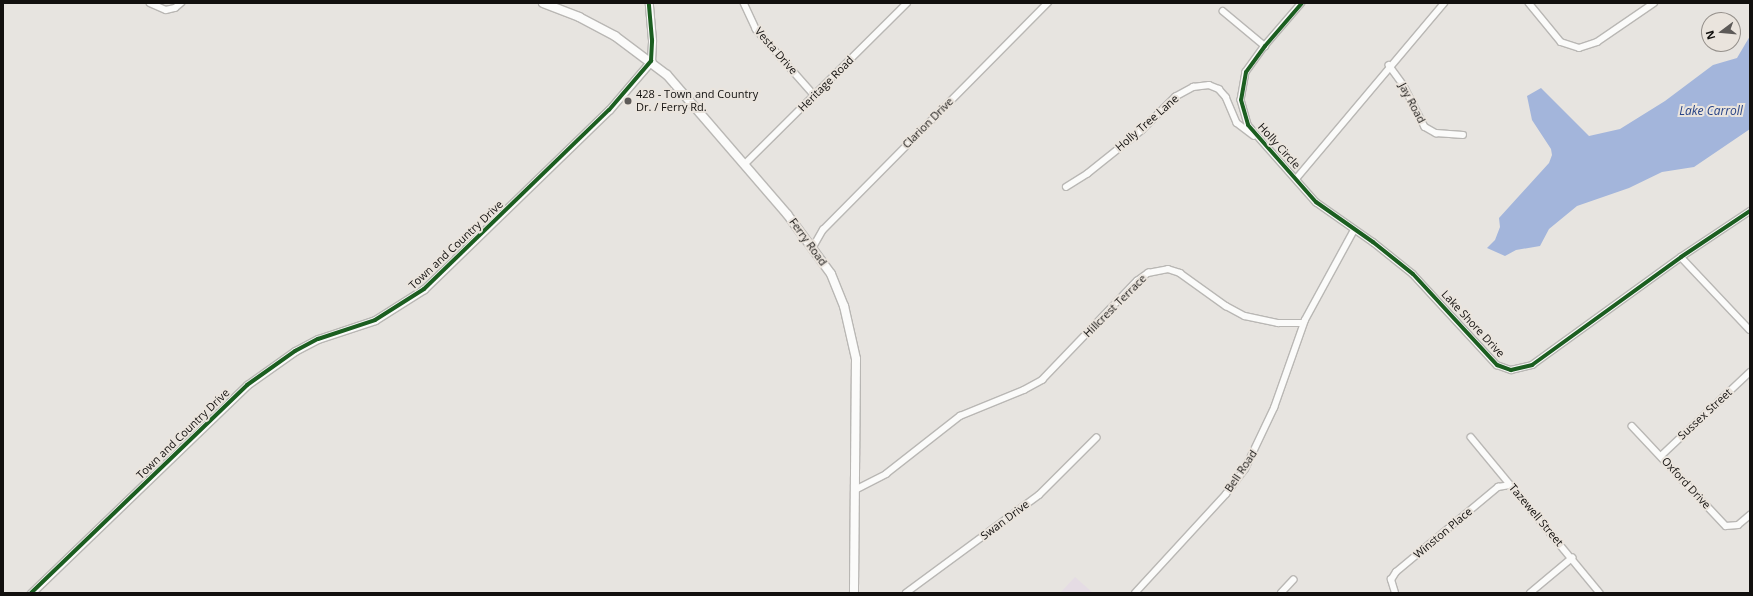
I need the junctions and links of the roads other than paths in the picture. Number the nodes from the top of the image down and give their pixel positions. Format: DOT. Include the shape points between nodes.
graph roads {
  1 [pos="150,3"];
  2 [pos="181,3"];
  3 [pos="543,3"];
  4 [pos="649,3"];
  5 [pos="744,3"];
  6 [pos="907,3"];
  7 [pos="1048,3"];
  8 [pos="1302,3"];
  9 [pos="1444,3"];
  10 [pos="1529,3"];
  11 [pos="1654,3"];
  12 [pos="1223,11"];
  13 [pos="1265,46"];
  14 [pos="651,61"];
  15 [pos="1389,65"];
  16 [pos="815,96"];
  17 [pos="1463,135"];
  18 [pos="1258,138"];
  19 [pos="745,164"];
  20 [pos="1296,179"];
  21 [pos="1066,187"];
  22 [pos="1750,211"];
  23 [pos="1354,230"];
  24 [pos="813,247"];
  25 [pos="1681,257"];
  26 [pos="1304,323"];
  27 [pos="1750,330"];
  28 [pos="1750,372"];
  29 [pos="1632,426"];
  30 [pos="1471,437"];
  31 [pos="1096,438"];
  32 [pos="1661,456"];
  33 [pos="1511,485"];
  34 [pos="855,490"];
  35 [pos="1750,515"];
  36 [pos="1572,558"];
  37 [pos="1293,580"];
  38 [pos="31,593"];
  39 [pos="854,593"];
  40 [pos="906,593"];
  41 [pos="1135,593"];
  42 [pos="1281,593"];
  43 [pos="1395,593"];
  44 [pos="1530,593"];
  45 [pos="1600,593"];
  1 -- 2 [label="street" via="166,10 176,8"];
  3 -- 14 [label="main road, Ferry Road" via="598,26"];
  4 -- 14 [label="street"];
  5 -- 16 [label="street, Vesta Drive" via="756,29"];
  6 -- 16 [label="street, Heritage Road"];
  7 -- 24 [label="street, Clarion Drive" via="823,230"];
  8 -- 13 [label="street, Holly Circle"];
  9 -- 15 [label="street"];
  10 -- 11 [label="street" via="1561,42 1579,48 1597,42"];
  12 -- 13 [label="street"];
  13 -- 18 [label="street, Holly Circle" via="1246,72 1241,91 1244,117"];
  14 -- 19 [label="main road, Ferry Road" via="682,90"];
  14 -- 38 [label="street, Town and Country Drive" via="609,110 424,290 375,320 294,351 247,385"];
  15 -- 17 [label="street, Jay Road" via="1403,84 1425,127 1436,133"];
  15 -- 20 [label="street"];
  16 -- 19 [label="street, Heritage Road"];
  18 -- 20 [label="street, Holly Circle"];
  18 -- 21 [label="street, Holly Tree Lane" via="1237,124 1226,97 1219,89 1209,85 1194,87 1175,97 1142,130 1087,174"];
  19 -- 24 [label="main road, Ferry Road"];
  20 -- 23 [label="street, Lake Shore Drive" via="1316,202"];
  22 -- 25 [label="street, Lake Shore Drive"];
  23 -- 25 [label="street, Lake Shore Drive" via="1374,242 1413,274 1492,361 1511,370 1532,365"];
  23 -- 26 [label="street"];
  24 -- 34 [label="main road, Ferry Road" via="838,290 855,350"];
  25 -- 27 [label="street"];
  26 -- 34 [label="street, Hillcrest Terrace" via="1278,323 1245,316 1226,306 1180,273 1168,269 1154,270 1137,281 1042,380 960,416 886,474"];
  26 -- 41 [label="street, Bell Road" via="1271,415 1245,469 1226,494"];
  28 -- 32 [label="street, Sussex Street"];
  29 -- 32 [label="street, Oxford Drive"];
  30 -- 33 [label="street, Tazewell Street"];
  31 -- 40 [label="street, Swan Drive" via="1039,495"];
  32 -- 35 [label="street, Oxford Drive" via="1726,526 1734,527"];
  33 -- 36 [label="street, Tazewell Street"];
  33 -- 43 [label="street, Winston Place" via="1498,487 1396,572 1391,580"];
  34 -- 39 [label="main road, Ferry Road"];
  36 -- 44 [label="street"];
  36 -- 45 [label="street, Tazewell Street"];
  37 -- 42 [label="street"];
}
